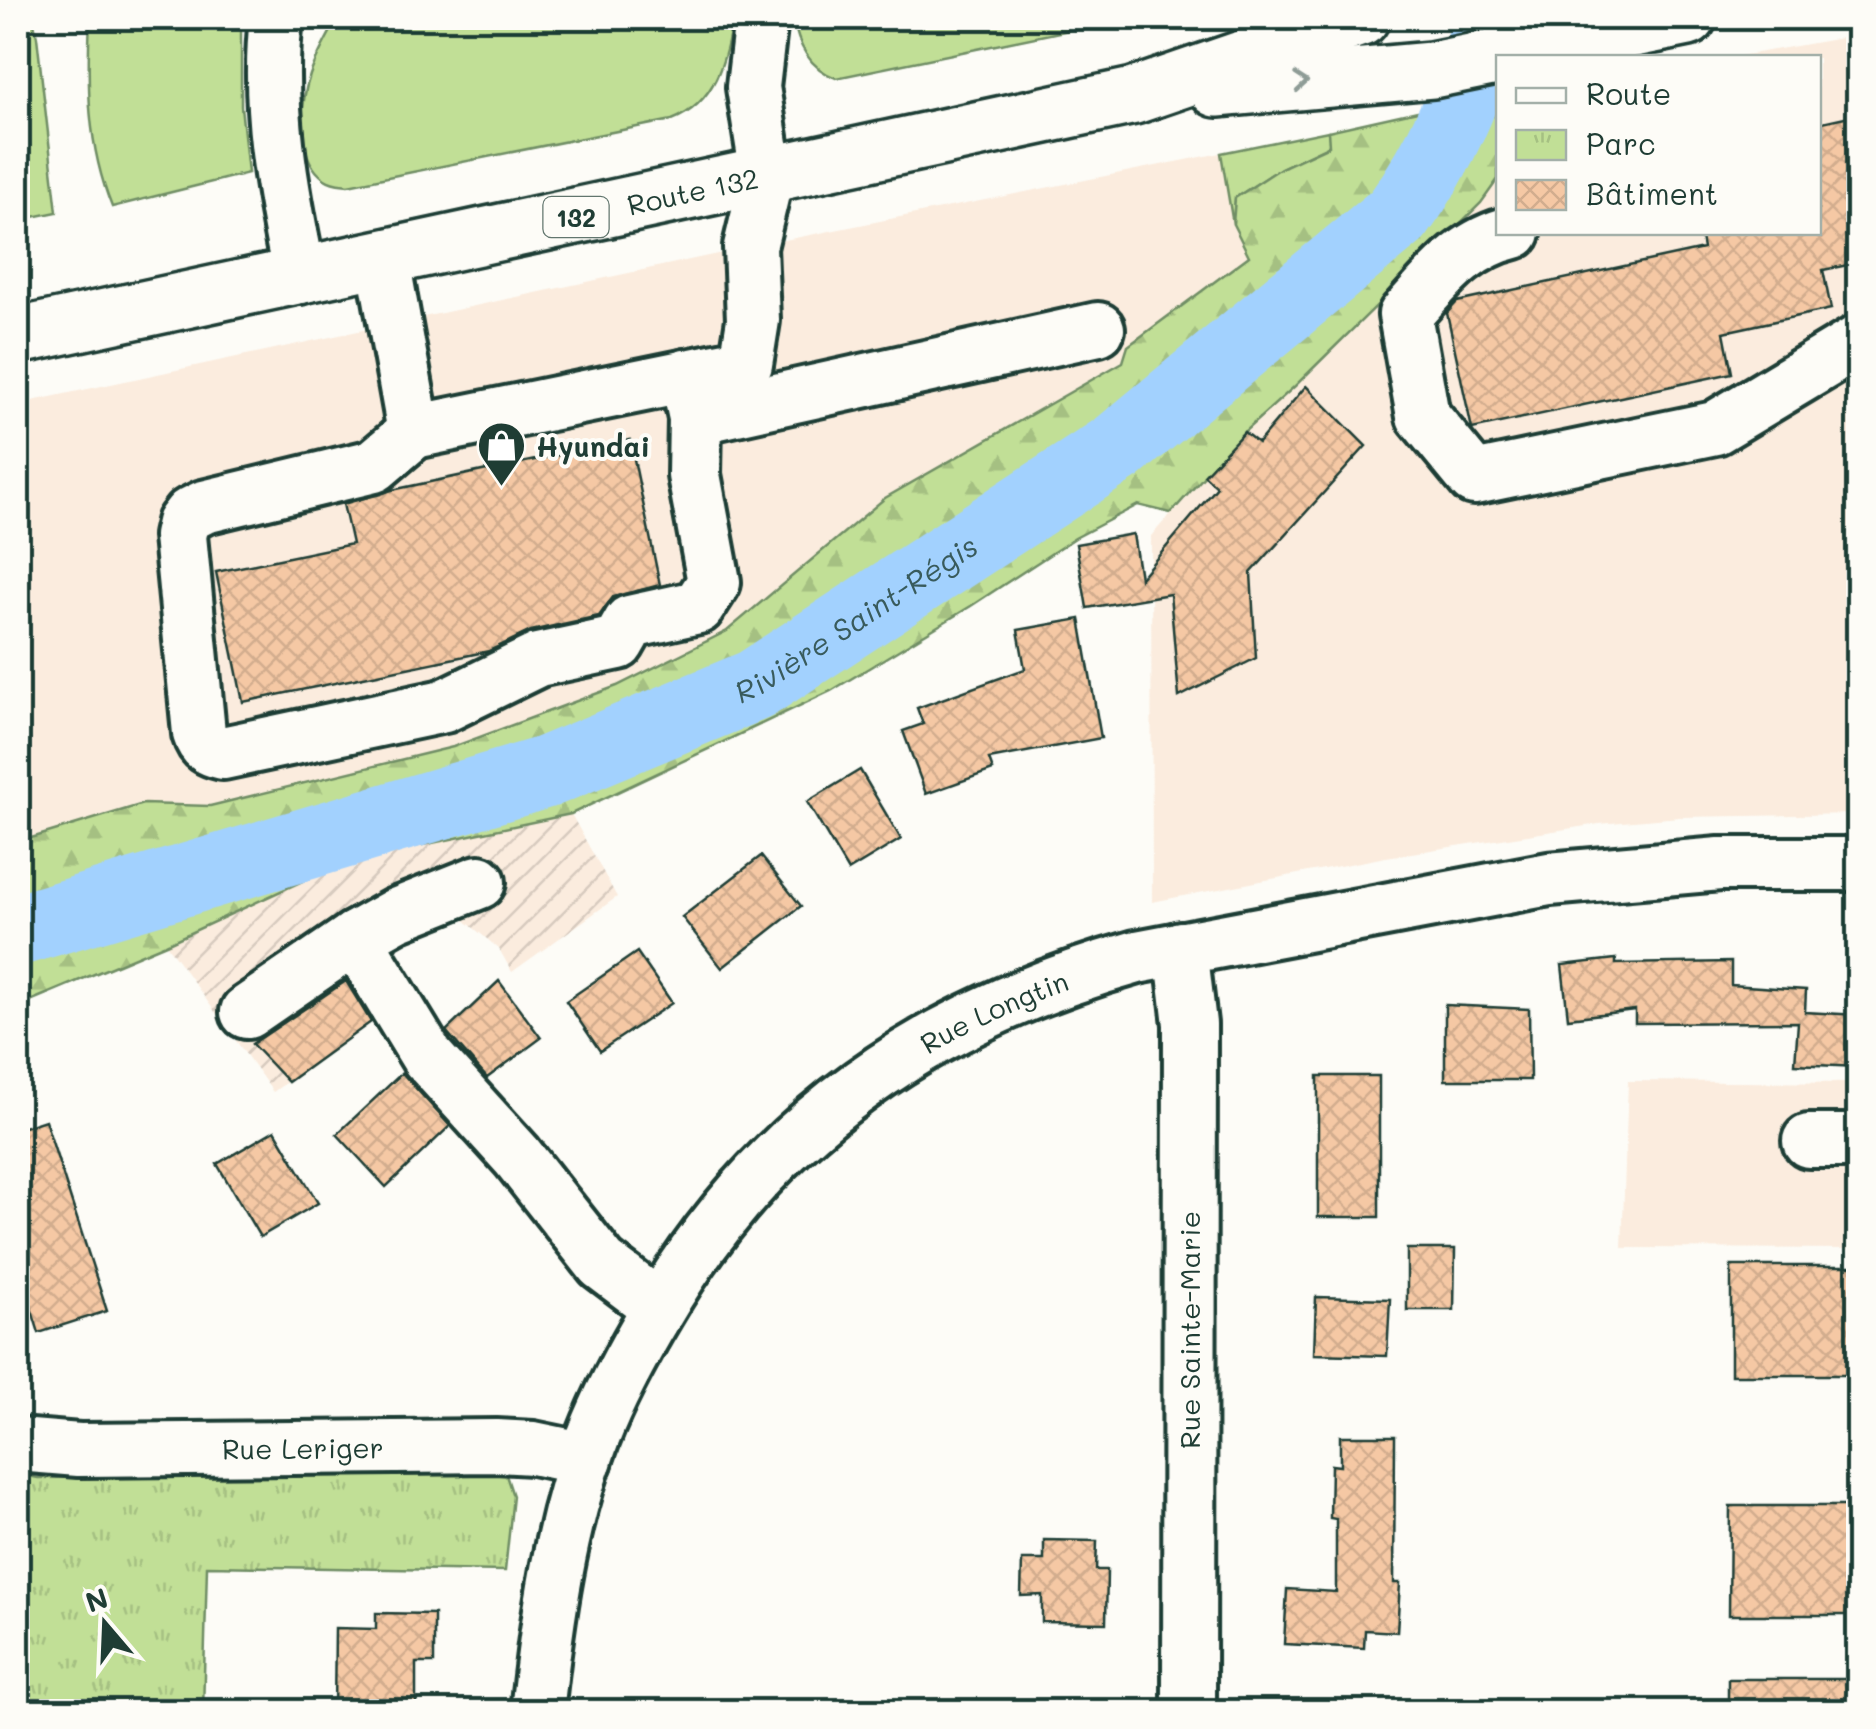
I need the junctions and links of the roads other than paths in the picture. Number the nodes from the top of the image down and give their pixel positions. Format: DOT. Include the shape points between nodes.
graph roads {
  1 [pos="276,18"];
  2 [pos="761,18"];
  3 [pos="1362,18"];
  4 [pos="1688,18"];
  5 [pos="1587,48"];
  6 [pos="1506,55"];
  7 [pos="1496,57"];
  8 [pos="1134,96"];
  9 [pos="768,176"];
  10 [pos="1502,235"];
  11 [pos="382,259"];
  12 [pos="300,277"];
  13 [pos="1098,329"];
  14 [pos="18,336"];
  15 [pos="1858,342"];
  16 [pos="691,397"];
  17 [pos="414,432"];
  18 [pos="1858,864"];
  19 [pos="478,882"];
  20 [pos="354,938"];
  21 [pos="1181,948"];
  22 [pos="248,1012"];
  23 [pos="659,1307"];
  24 [pos="18,1445"];
  25 [pos="586,1459"];
  26 [pos="537,1712"];
  27 [pos="1189,1712"];
  1 -- 12 [label="street" via="278,163"];
  2 -- 9 [label="street" via="753,86"];
  3 -- 8 [label="highway, Route 132 / 132"];
  4 -- 5 [label="highway, Route 132 / 132"];
  6 -- 5 [label="highway, Route 132 / 132, one-way"];
  8 -- 7 [label="highway, Route 132 / 132, one-way" via="1432,70"];
  8 -- 9 [label="highway, Route 132 / 132"];
  9 -- 11 [label="highway, Route 132 / 132"];
  9 -- 16 [label="street" via="750,247 753,320 746,364"];
  10 -- 15 [label="street" via="1458,258 1404,315 1423,416 1474,478 1715,428"];
  11 -- 12 [label="highway, Route 132 / 132"];
  11 -- 17 [label="street"];
  12 -- 14 [label="highway, Route 132 / 132"];
  13 -- 16 [label="street"];
  16 -- 17 [label="street"];
  16 -- 17 [label="street" via="694,475 714,582 698,608 630,622 618,643 538,660 444,706 223,754 210,750 198,733 183,523 215,503 374,466"];
  18 -- 21 [label="street, Rue Longtin" via="1720,864 1549,879"];
  19 -- 20 [label="street"];
  20 -- 22 [label="street"];
  20 -- 23 [label="street" via="428,1058 602,1264"];
  21 -- 23 [label="street, Rue Longtin" via="1116,963 991,1009 867,1078 797,1134 733,1200"];
  21 -- 27 [label="street, Rue Sainte-Marie" via="1190,1024"];
  23 -- 25 [label="street, Rue Longtin"];
  24 -- 25 [label="street, Rue Leriger" via="496,1446"];
  25 -- 26 [label="street, Rue Longtin" via="555,1582"];
}
